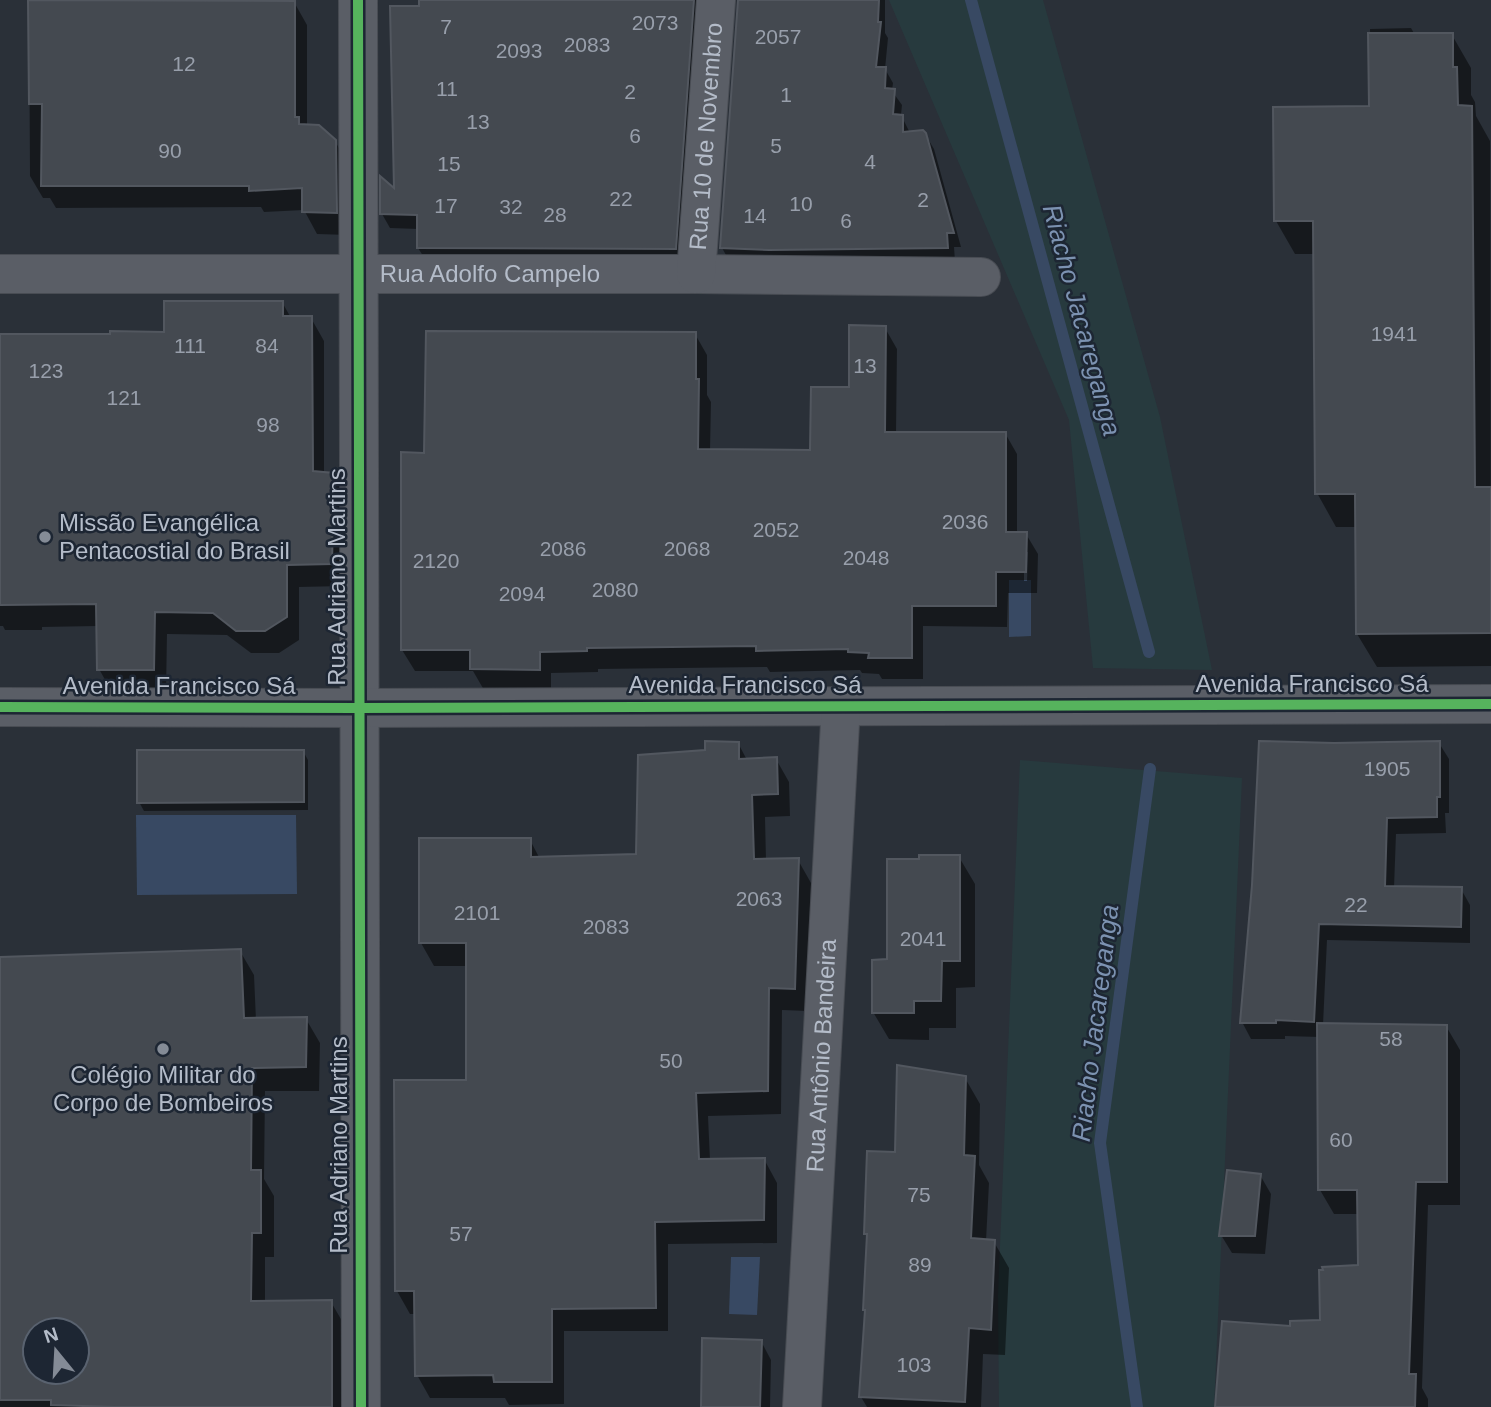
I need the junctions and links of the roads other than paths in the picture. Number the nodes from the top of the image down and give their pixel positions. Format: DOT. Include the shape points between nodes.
graph roads {
  1 [pos="358,0"];
  2 [pos="716,0"];
  3 [pos="0,274"];
  4 [pos="696,274"];
  5 [pos="359,275"];
  6 [pos="981,277"];
  7 [pos="1491,704"];
  8 [pos="841,705"];
  9 [pos="0,707"];
  10 [pos="358,708"];
  11 [pos="361,1407"];
  12 [pos="802,1407"];
  1 -- 5 [label="street, Rua Adriano Martins"];
  2 -- 4 [label="street, Rua 10 de Novembro"];
  3 -- 5 [label="street, Rua Adolfo Campelo"];
  4 -- 5 [label="street, Rua Adolfo Campelo"];
  4 -- 6 [label="street, Rua Adolfo Campelo"];
  5 -- 10 [label="street, Rua Adriano Martins"];
  7 -- 8 [label="street, Avenida Francisco Sá"];
  8 -- 10 [label="street, Avenida Francisco Sá"];
  8 -- 12 [label="street, Rua Antônio Bandeira"];
  9 -- 10 [label="street, Avenida Francisco Sá"];
  10 -- 11 [label="street, Rua Adriano Martins"];
}
